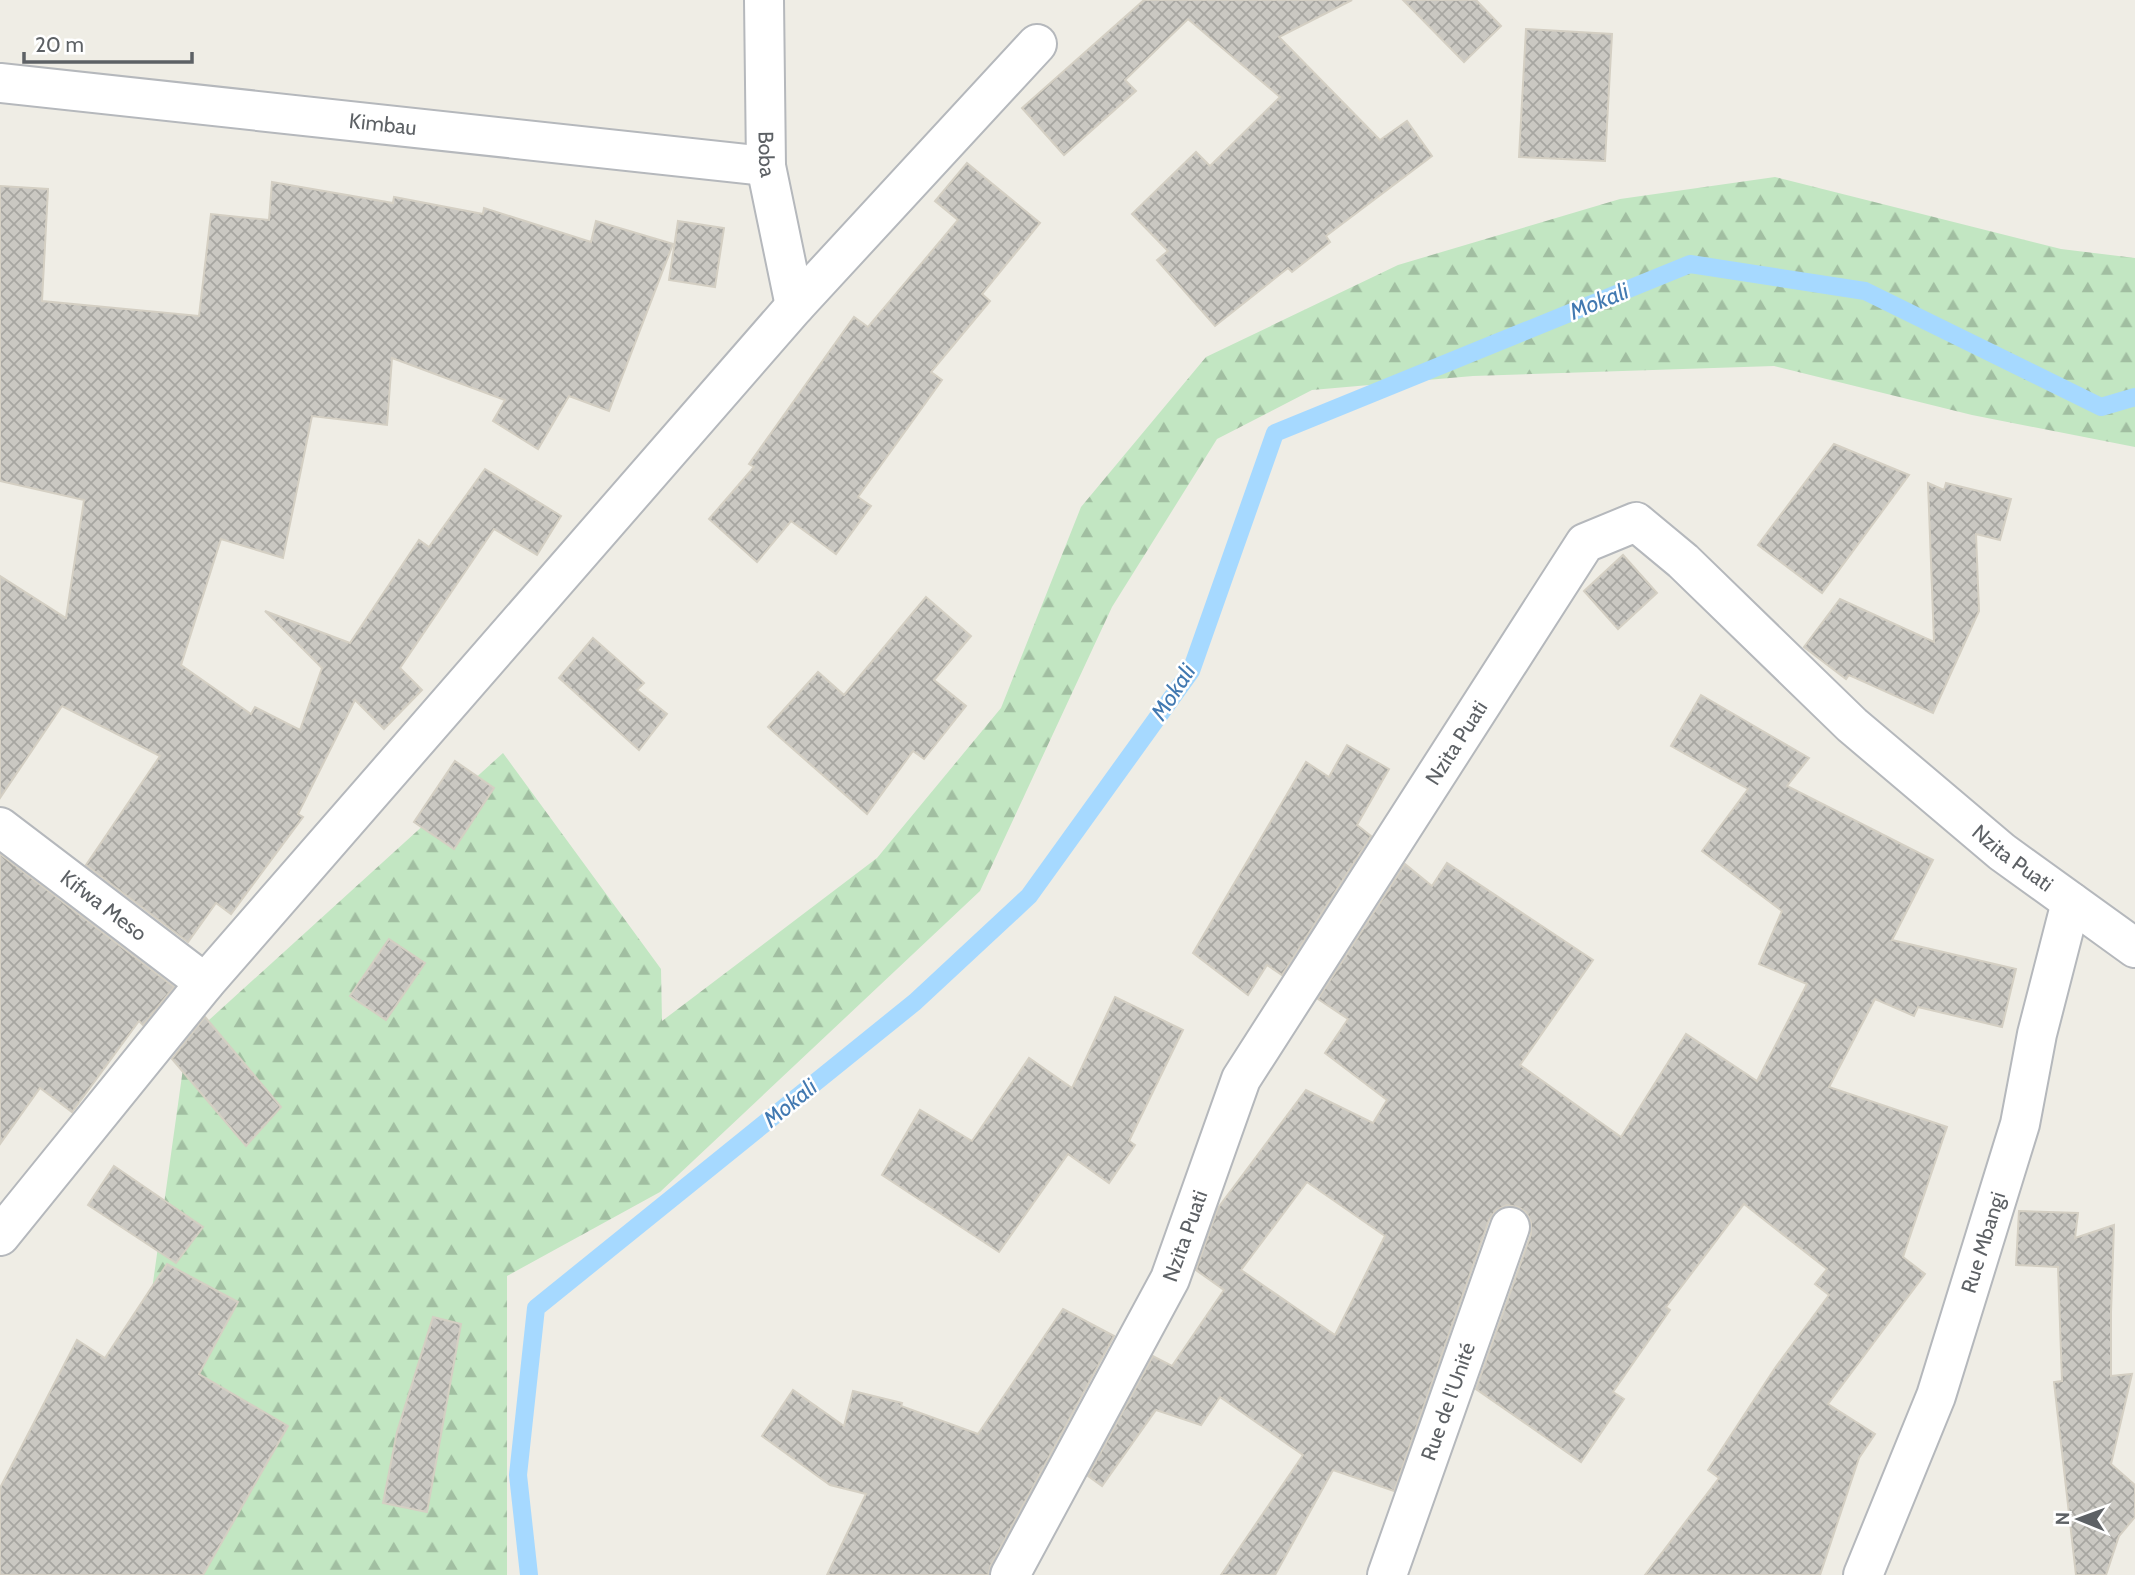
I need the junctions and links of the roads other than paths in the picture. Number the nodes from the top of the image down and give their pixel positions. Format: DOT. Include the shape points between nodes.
graph roads {
  1 [pos="764,0"];
  2 [pos="1037,44"];
  3 [pos="0,83"];
  4 [pos="766,166"];
  5 [pos="795,306"];
  6 [pos="0,827"];
  7 [pos="2071,902"];
  8 [pos="2135,948"];
  9 [pos="205,983"];
  10 [pos="1510,1227"];
  11 [pos="0,1236"];
  12 [pos="1010,1575"];
  13 [pos="1387,1575"];
  14 [pos="1863,1575"];
  1 -- 4 [label="street, Boba"];
  2 -- 5 [label="street"];
  3 -- 4 [label="street, Kimbau"];
  4 -- 5 [label="street, Boba"];
  5 -- 9 [label="street"];
  6 -- 9 [label="street, Kifwa Meso"];
  7 -- 8 [label="street, Nzita Puati"];
  7 -- 12 [label="street, Nzita Puati" via="2002,852 1852,725 1683,561 1636,522 1585,543 1241,1079 1170,1279"];
  7 -- 14 [label="street, Rue Mbangi" via="2020,1124 1940,1384"];
  9 -- 11 [label="street"];
  10 -- 13 [label="street, Rue de l'Unité"];
}
